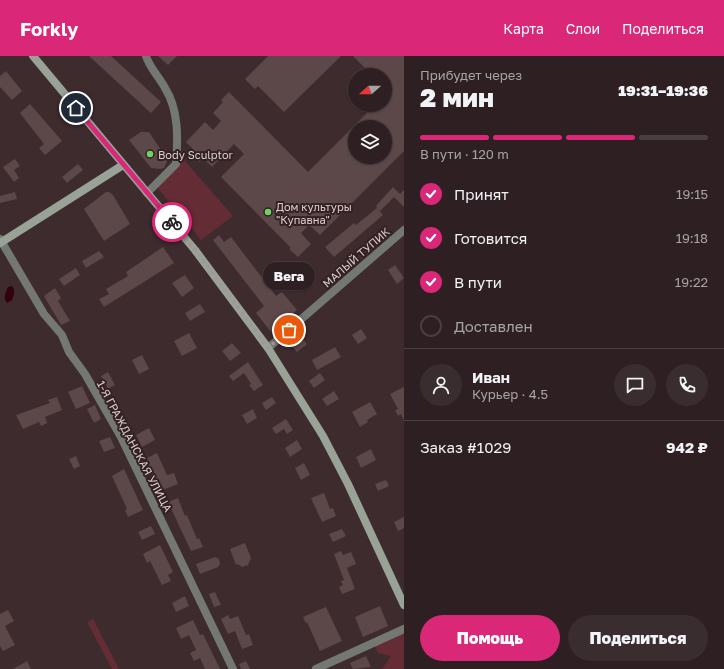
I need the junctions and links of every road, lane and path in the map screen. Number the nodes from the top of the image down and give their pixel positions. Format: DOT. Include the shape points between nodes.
graph roads {
  1 [pos="33,56"];
  2 [pos="146,56"];
  3 [pos="122,165"];
  4 [pos="147,193"];
  5 [pos="404,230"];
  6 [pos="1,241"];
  7 [pos="268,348"];
  8 [pos="404,605"];
  9 [pos="404,629"];
  10 [pos="233,669"];
  11 [pos="316,669"];
  1 -- 3 [label="main road"];
  2 -- 4 [label="street" via="173,102 177,151 176,164"];
  3 -- 4 [label="main road"];
  3 -- 6 [label="main road"];
  4 -- 7 [label="main road" via="201,257"];
  5 -- 7 [label="street, МАЛЫЙ ТУПИК"];
  6 -- 10 [label="street, 1-Я ГРАЖДАНСКАЯ УЛИЦА" via="44,314 62,335 69,352 85,374 121,438"];
  7 -- 8 [label="main road" via="323,436"];
  9 -- 11 [label="street"];
}
